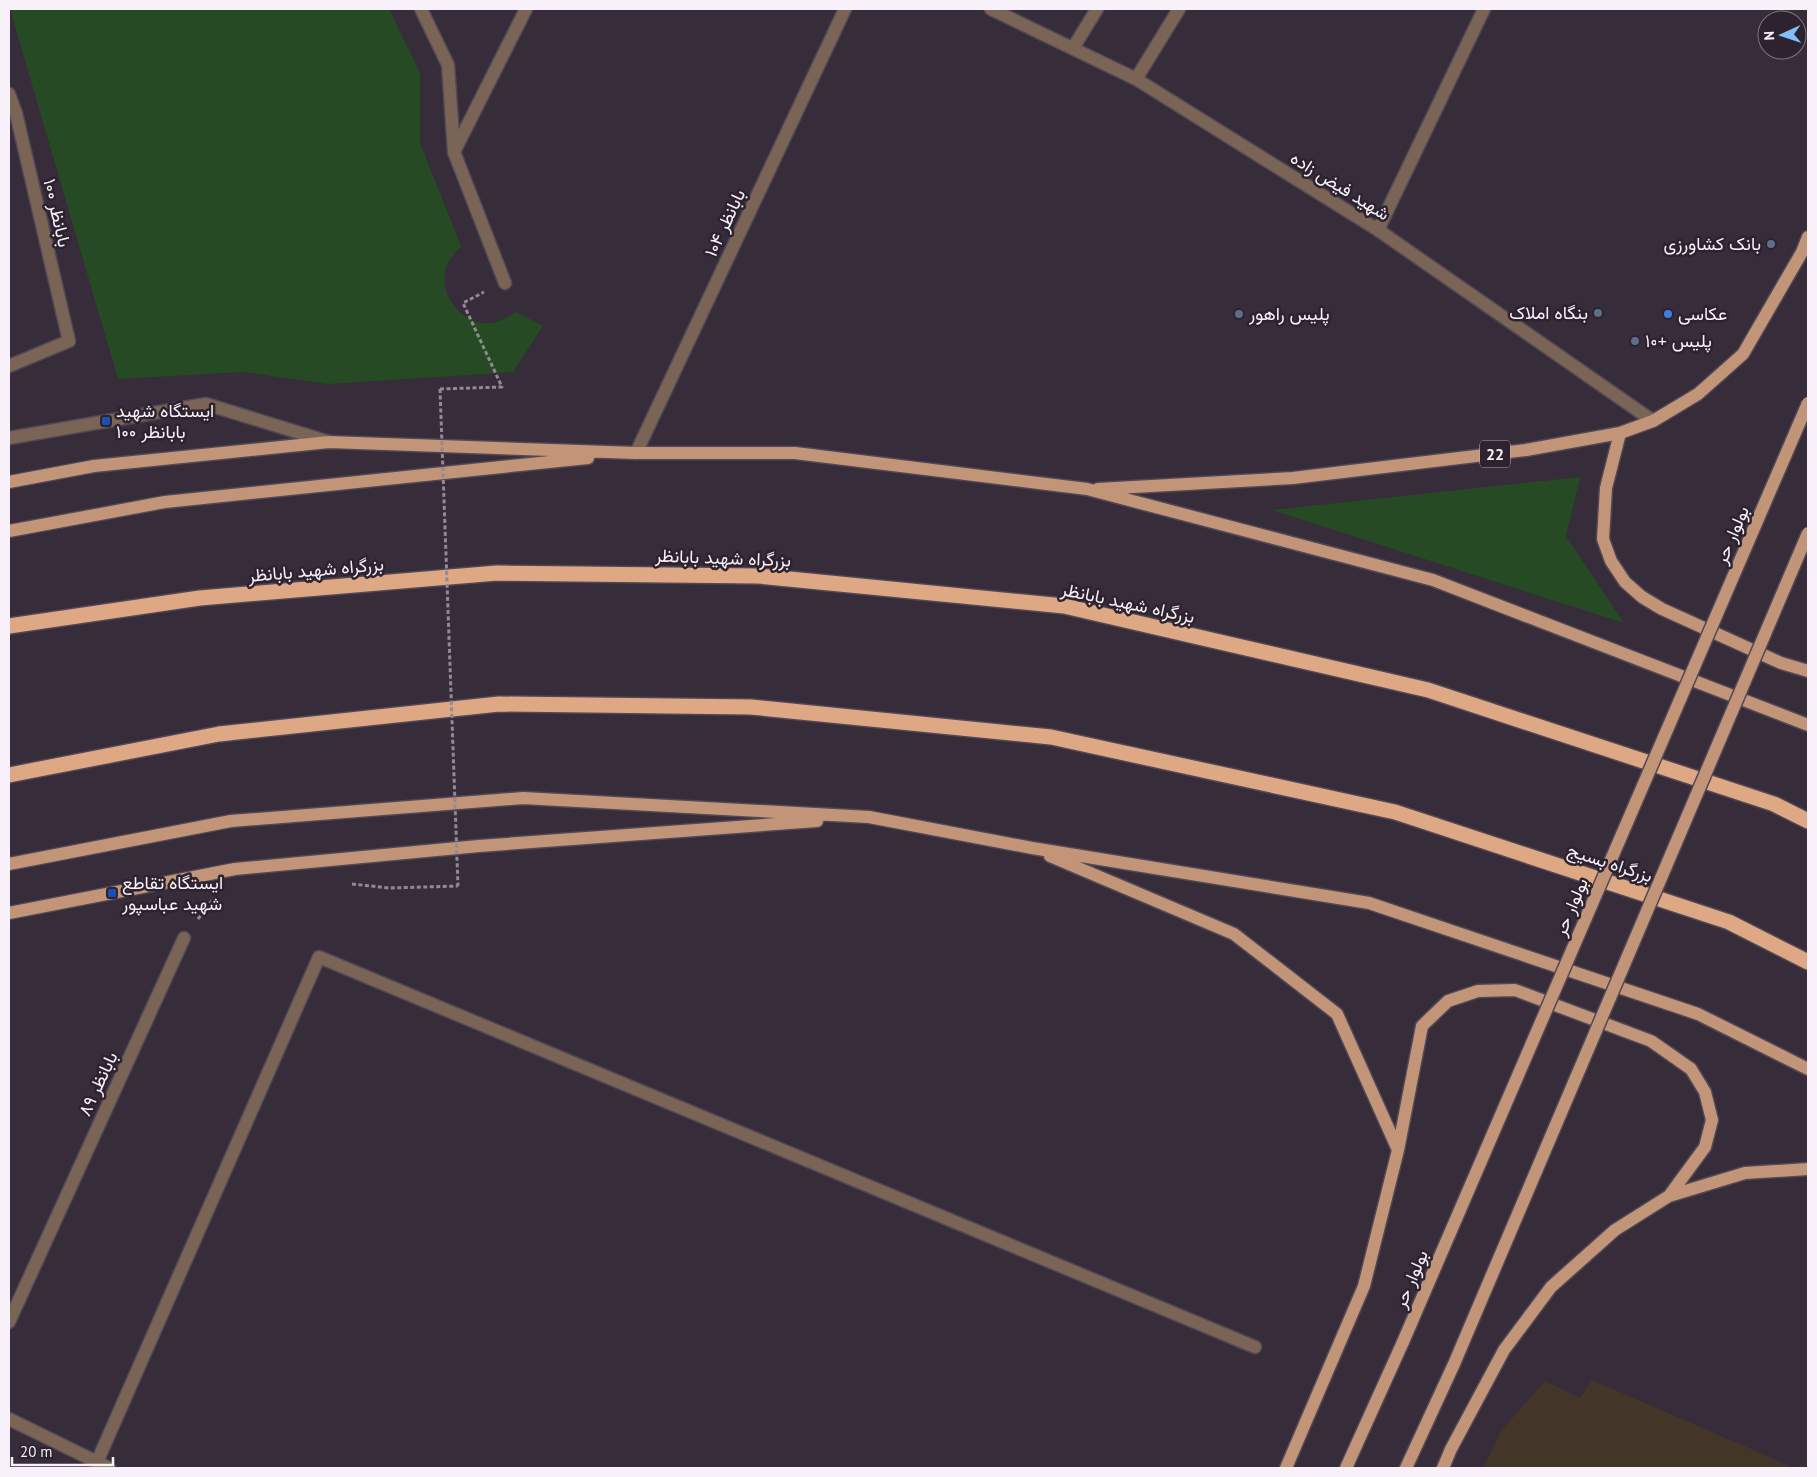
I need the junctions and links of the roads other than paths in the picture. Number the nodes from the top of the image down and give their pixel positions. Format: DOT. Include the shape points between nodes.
graph roads {
  1 [pos="421,9"];
  2 [pos="526,9"];
  3 [pos="845,9"];
  4 [pos="991,9"];
  5 [pos="1098,9"];
  6 [pos="1179,9"];
  7 [pos="1484,9"];
  8 [pos="1073,48"];
  9 [pos="1136,79"];
  10 [pos="9,94"];
  11 [pos="16,113"];
  12 [pos="9,127"];
  13 [pos="454,152"];
  14 [pos="1378,230"];
  15 [pos="1808,237"];
  16 [pos="505,283"];
  17 [pos="9,366"];
  18 [pos="1808,403"];
  19 [pos="1653,421"];
  20 [pos="1620,433"];
  21 [pos="9,438"];
  22 [pos="329,442"];
  23 [pos="636,453"];
  24 [pos="9,482"];
  25 [pos="1087,489"];
  26 [pos="9,531"];
  27 [pos="1808,533"];
  28 [pos="9,626"];
  29 [pos="1808,671"];
  30 [pos="1808,725"];
  31 [pos="9,775"];
  32 [pos="869,817"];
  33 [pos="1808,821"];
  34 [pos="1032,848"];
  35 [pos="9,864"];
  36 [pos="9,913"];
  37 [pos="184,938"];
  38 [pos="1808,962"];
  39 [pos="1808,1069"];
  40 [pos="1398,1150"];
  41 [pos="1808,1169"];
  42 [pos="1669,1196"];
  43 [pos="9,1322"];
  44 [pos="1255,1347"];
  45 [pos="9,1420"];
  46 [pos="97,1462"];
  47 [pos="109,1468"];
  48 [pos="1286,1468"];
  49 [pos="1346,1468"];
  50 [pos="1406,1468"];
  51 [pos="1443,1468"];
  1 -- 13 [label="street" via="448,65"];
  2 -- 13 [label="street"];
  3 -- 23 [label="street, بابانظر ۱۰۴"];
  4 -- 8 [label="street, شهید فیض زاده"];
  5 -- 8 [label="street"];
  6 -- 9 [label="street"];
  7 -- 14 [label="street"];
  8 -- 9 [label="street, شهید فیض زاده"];
  9 -- 14 [label="street, شهید فیض زاده"];
  10 -- 11 [label="street, بابانظر ۱۰۰"];
  11 -- 12 [label="street"];
  11 -- 17 [label="street, بابانظر ۱۰۰" via="69,341"];
  13 -- 16 [label="street"];
  14 -- 19 [label="street, شهید فیض زاده"];
  15 -- 19 [label="main road, 22" via="1743,354 1698,394"];
  18 -- 49 [label="main road, بولوار حر, bridge"];
  19 -- 20 [label="main road, 22"];
  20 -- 25 [label="main road, 22" via="1526,450 1293,478"];
  20 -- 29 [label="main road" via="1606,488 1603,538 1611,561 1625,582 1662,609 1781,663"];
  21 -- 22 [label="street" via="206,404"];
  22 -- 23 [label="main road"];
  22 -- 24 [label="main road" via="94,466"];
  23 -- 25 [label="main road" via="795,453"];
  23 -- 26 [label="main road" via="165,502"];
  25 -- 30 [label="main road" via="1433,580"];
  27 -- 50 [label="main road, bridge" via="1454,1364"];
  28 -- 33 [label="highway, بزرگراه شهید بابانظر" via="200,598 497,573 758,576 1064,606 1428,690 1774,804"];
  31 -- 38 [label="highway, بزرگراه بسیج" via="219,734 499,704 751,706 1051,737 1395,812 1730,922"];
  32 -- 34 [label="main road"];
  32 -- 35 [label="main road" via="523,798 231,821"];
  32 -- 36 [label="main road" via="479,846 235,869"];
  34 -- 39 [label="main road" via="1369,903 1698,1014"];
  34 -- 40 [label="main road" via="1234,934 1337,1014"];
  37 -- 43 [label="street, بابانظر ۸۹"];
  40 -- 42 [label="main road" via="1422,1026 1448,1001 1478,991 1515,990 1651,1041 1691,1069 1705,1092 1712,1120 1705,1147"];
  40 -- 48 [label="main road" via="1364,1286"];
  41 -- 42 [label="main road" via="1745,1173"];
  42 -- 51 [label="main road" via="1615,1230 1551,1287 1504,1350"];
  44 -- 46 [label="street" via="319,957"];
  45 -- 46 [label="street"];
  46 -- 47 [label="street"];
}
